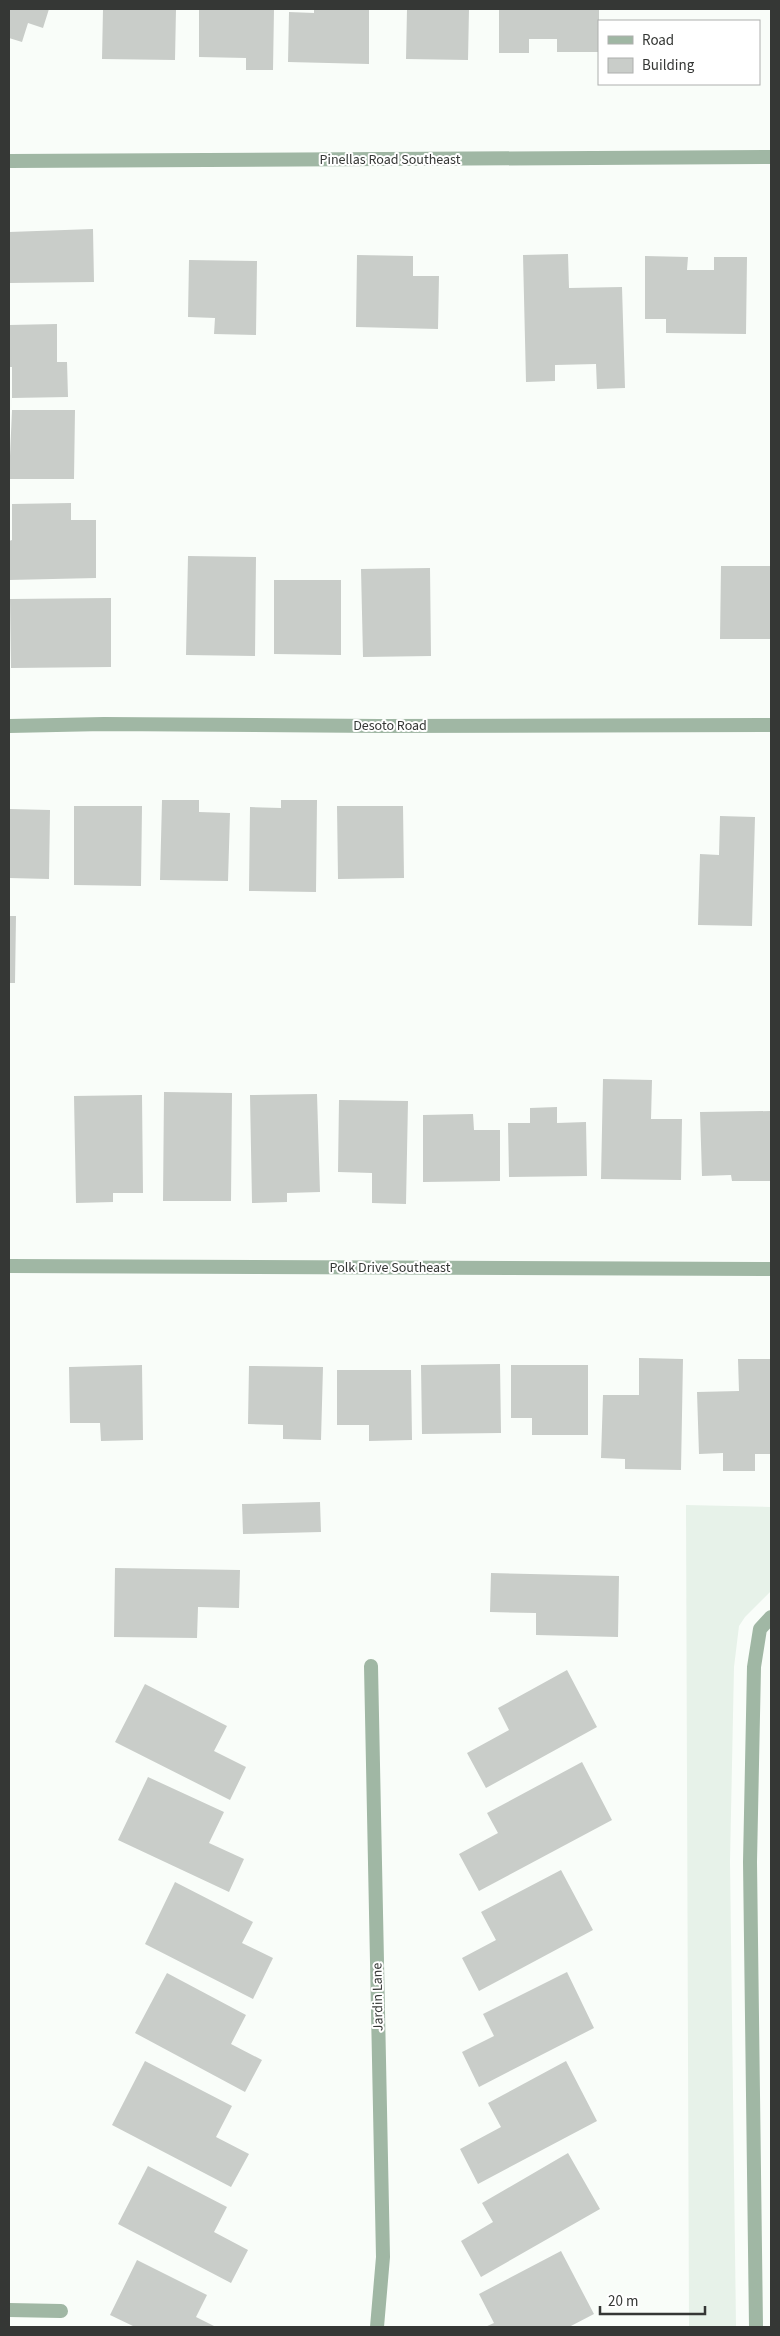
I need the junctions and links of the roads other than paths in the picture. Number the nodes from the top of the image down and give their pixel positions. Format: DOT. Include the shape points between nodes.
graph roads {
  1 [pos="771,157"];
  2 [pos="9,161"];
  3 [pos="771,725"];
  4 [pos="9,726"];
  5 [pos="9,1266"];
  6 [pos="771,1269"];
  7 [pos="771,1618"];
  8 [pos="371,1666"];
  9 [pos="9,2310"];
  10 [pos="61,2311"];
  11 [pos="377,2327"];
  12 [pos="756,2327"];
  1 -- 2 [label="street, Pinellas Road Southeast"];
  3 -- 4 [label="street, Desoto Road"];
  5 -- 6 [label="street, Polk Drive Southeast"];
  7 -- 12 [label="street" via="760,1629 754,1667 750,1872"];
  8 -- 11 [label="street, Jardin Lane" via="383,2257"];
  9 -- 10 [label="street"];
}
